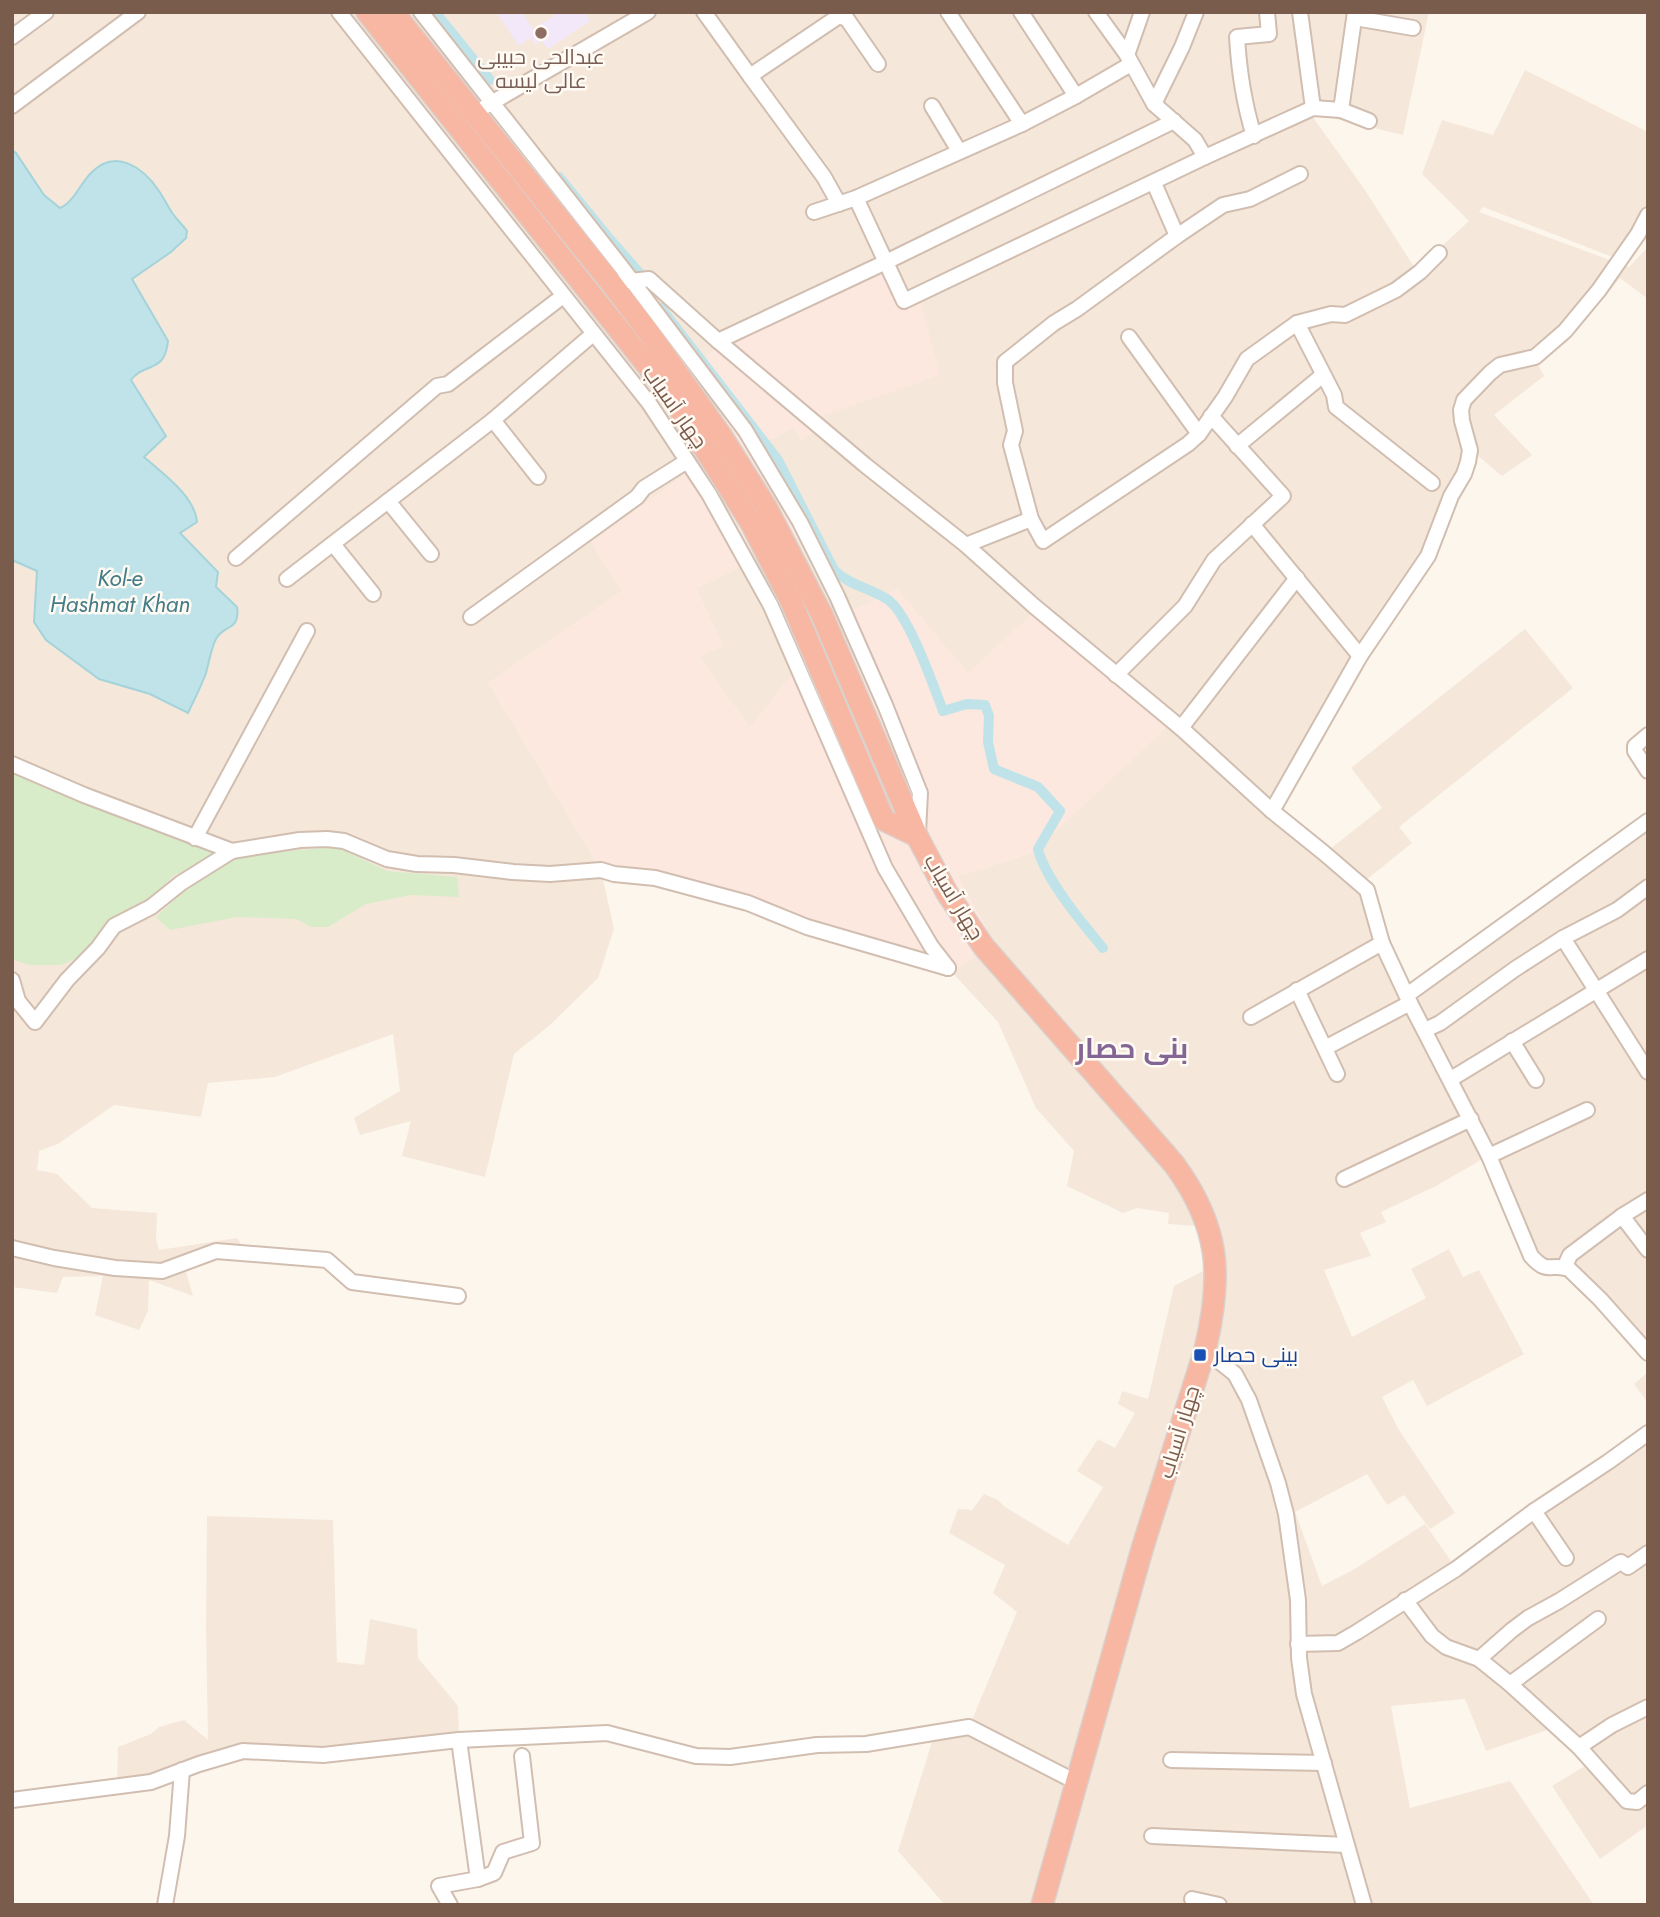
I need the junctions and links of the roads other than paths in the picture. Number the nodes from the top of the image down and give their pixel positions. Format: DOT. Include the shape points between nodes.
graph roads {
  1 [pos="46,12"];
  2 [pos="138,12"];
  3 [pos="339,12"];
  4 [pos="367,12"];
  5 [pos="393,12"];
  6 [pos="421,12"];
  7 [pos="648,12"];
  8 [pos="704,12"];
  9 [pos="948,12"];
  10 [pos="1021,12"];
  11 [pos="1096,12"];
  12 [pos="1142,12"];
  13 [pos="1196,12"];
  14 [pos="1267,12"];
  15 [pos="1300,12"];
  16 [pos="1355,15"];
  17 [pos="1413,28"];
  18 [pos="12,37"];
  19 [pos="1129,60"];
  20 [pos="878,64"];
  21 [pos="750,76"];
  22 [pos="1076,96"];
  23 [pos="1154,104"];
  24 [pos="12,106"];
  25 [pos="932,106"];
  26 [pos="483,108"];
  27 [pos="1313,108"];
  28 [pos="1341,110"];
  29 [pos="1174,121"];
  30 [pos="1369,121"];
  31 [pos="1022,124"];
  32 [pos="1254,136"];
  33 [pos="959,151"];
  34 [pos="1205,157"];
  35 [pos="1300,174"];
  36 [pos="1154,183"];
  37 [pos="856,198"];
  38 [pos="839,204"];
  39 [pos="814,212"];
  40 [pos="1648,215"];
  41 [pos="1177,236"];
  42 [pos="1439,253"];
  43 [pos="886,262"];
  44 [pos="632,281"];
  45 [pos="611,282"];
  46 [pos="563,296"];
  47 [pos="1297,323"];
  48 [pos="593,334"];
  49 [pos="1129,337"];
  50 [pos="718,341"];
  51 [pos="1323,375"];
  52 [pos="1211,416"];
  53 [pos="493,420"];
  54 [pos="1199,434"];
  55 [pos="1237,446"];
  56 [pos="687,461"];
  57 [pos="538,477"];
  58 [pos="1432,483"];
  59 [pos="388,500"];
  60 [pos="1031,519"];
  61 [pos="1252,524"];
  62 [pos="333,544"];
  63 [pos="966,545"];
  64 [pos="431,554"];
  65 [pos="236,558"];
  66 [pos="287,579"];
  67 [pos="1297,579"];
  68 [pos="373,594"];
  69 [pos="471,617"];
  70 [pos="307,631"];
  71 [pos="1360,656"];
  72 [pos="1116,675"];
  73 [pos="1181,728"];
  74 [pos="1648,735"];
  75 [pos="12,764"];
  76 [pos="1648,771"];
  77 [pos="1272,811"];
  78 [pos="1648,821"];
  79 [pos="875,824"];
  80 [pos="917,836"];
  81 [pos="195,838"];
  82 [pos="232,851"];
  83 [pos="1645,894"];
  84 [pos="1563,938"];
  85 [pos="1382,943"];
  86 [pos="1648,958"];
  87 [pos="12,980"];
  88 [pos="1596,989"];
  89 [pos="1297,990"];
  90 [pos="1409,999"];
  91 [pos="15,1000"];
  92 [pos="1251,1017"];
  93 [pos="1425,1030"];
  94 [pos="1512,1041"];
  95 [pos="1325,1048"];
  96 [pos="1648,1072"];
  97 [pos="1338,1074"];
  98 [pos="1451,1079"];
  99 [pos="1536,1080"];
  100 [pos="1587,1110"];
  101 [pos="1471,1119"];
  102 [pos="1489,1156"];
  103 [pos="1344,1179"];
  104 [pos="1648,1200"];
  105 [pos="1622,1216"];
  106 [pos="12,1248"];
  107 [pos="1648,1250"];
  108 [pos="1565,1266"];
  109 [pos="458,1296"];
  110 [pos="1205,1350"];
  111 [pos="1648,1353"];
  112 [pos="1648,1433"];
  113 [pos="1534,1511"];
  114 [pos="1648,1553"];
  115 [pos="1566,1558"];
  116 [pos="1405,1600"];
  117 [pos="1598,1619"];
  118 [pos="1298,1644"];
  119 [pos="1479,1659"];
  120 [pos="1510,1684"];
  121 [pos="1648,1707"];
  122 [pos="460,1740"];
  123 [pos="1579,1747"];
  124 [pos="522,1756"];
  125 [pos="1171,1760"];
  126 [pos="1324,1763"];
  127 [pos="182,1770"];
  128 [pos="1078,1783"];
  129 [pos="1648,1793"];
  130 [pos="12,1800"];
  131 [pos="1152,1836"];
  132 [pos="1346,1845"];
  133 [pos="478,1879"];
  134 [pos="1192,1899"];
  135 [pos="165,1905"];
  136 [pos="450,1905"];
  137 [pos="1042,1905"];
  138 [pos="1219,1905"];
  139 [pos="1364,1905"];
  1 -- 18 [label="street"];
  2 -- 24 [label="street"];
  3 -- 46 [label="street"];
  4 -- 79 [label="highway, چهار آسیاب" via="670,394 695,433 751,523 791,601"];
  5 -- 26 [label="highway, چهار آسیاب"];
  6 -- 26 [label="street"];
  7 -- 26 [label="street"];
  8 -- 21 [label="street"];
  9 -- 31 [label="street"];
  10 -- 22 [label="street"];
  11 -- 19 [label="street"];
  12 -- 19 [label="street"];
  13 -- 23 [label="street"];
  14 -- 32 [label="street" via="1269,34 1237,37 1246,112"];
  15 -- 27 [label="street"];
  16 -- 17 [label="street"];
  16 -- 28 [label="street"];
  19 -- 22 [label="street"];
  19 -- 23 [label="street"];
  20 -- 21 [label="street" via="847,19 839,16"];
  21 -- 38 [label="street"];
  22 -- 31 [label="street"];
  23 -- 29 [label="street"];
  25 -- 33 [label="street"];
  26 -- 44 [label="street"];
  26 -- 45 [label="highway, چهار آسیاب"];
  27 -- 28 [label="street"];
  27 -- 32 [label="street"];
  28 -- 30 [label="street"];
  29 -- 34 [label="street"];
  29 -- 43 [label="street"];
  31 -- 33 [label="street"];
  32 -- 34 [label="street"];
  33 -- 37 [label="street"];
  34 -- 36 [label="street"];
  35 -- 41 [label="street" via="1250,199 1223,205"];
  36 -- 41 [label="street"];
  36 -- 43 [label="street" via="904,301"];
  37 -- 38 [label="street"];
  37 -- 43 [label="street"];
  38 -- 39 [label="street"];
  40 -- 71 [label="street" via="1599,290 1565,331 1535,357 1500,365 1464,400 1462,421 1470,450 1464,474 1428,556"];
  41 -- 60 [label="street" via="1005,362 1015,431 1011,445"];
  42 -- 47 [label="street" via="1396,290 1345,315"];
  43 -- 50 [label="street"];
  44 -- 45 [label="street"];
  44 -- 50 [label="street" via="649,279"];
  44 -- 80 [label="street" via="745,430 800,522 837,596 920,793"];
  45 -- 80 [label="highway, چهار آسیاب" via="715,425 766,507 822,615"];
  46 -- 48 [label="street"];
  46 -- 65 [label="street" via="448,384 437,386"];
  47 -- 51 [label="street"];
  47 -- 52 [label="street" via="1247,359"];
  48 -- 53 [label="street"];
  48 -- 56 [label="street" via="649,403"];
  49 -- 54 [label="street"];
  50 -- 63 [label="street"];
  51 -- 55 [label="street"];
  51 -- 58 [label="street" via="1336,407"];
  52 -- 54 [label="street"];
  52 -- 55 [label="street"];
  53 -- 57 [label="street"];
  53 -- 59 [label="street"];
  54 -- 60 [label="street" via="1042,541"];
  55 -- 61 [label="street" via="1283,496"];
  56 -- 69 [label="street"];
  56 -- 79 [label="street" via="771,606"];
  59 -- 62 [label="street"];
  59 -- 64 [label="street"];
  60 -- 63 [label="street"];
  61 -- 67 [label="street"];
  61 -- 72 [label="street" via="1214,560 1185,606"];
  62 -- 66 [label="street"];
  62 -- 68 [label="street"];
  63 -- 72 [label="street"];
  67 -- 71 [label="street"];
  67 -- 73 [label="street"];
  70 -- 81 [label="street"];
  71 -- 77 [label="street"];
  72 -- 73 [label="street"];
  73 -- 77 [label="street"];
  74 -- 76 [label="street" via="1635,746"];
  75 -- 81 [label="street"];
  77 -- 85 [label="street" via="1367,890"];
  78 -- 90 [label="street"];
  79 -- 80 [label="highway, چهار آسیاب"];
  79 -- 82 [label="street" via="885,868 948,968 655,878 601,870 550,874 418,864 327,839"];
  80 -- 110 [label="highway, چهار آسیاب" via="947,893 984,947 1191,1186 1215,1261 1216,1290"];
  81 -- 82 [label="street"];
  82 -- 91 [label="street" via="151,907 114,926 35,1022"];
  83 -- 84 [label="street"];
  84 -- 88 [label="street"];
  84 -- 93 [label="street"];
  85 -- 89 [label="street"];
  85 -- 90 [label="street"];
  86 -- 88 [label="street"];
  87 -- 91 [label="street"];
  88 -- 94 [label="street"];
  88 -- 96 [label="street"];
  89 -- 92 [label="street"];
  89 -- 95 [label="street"];
  90 -- 93 [label="street"];
  90 -- 95 [label="street"];
  93 -- 98 [label="street"];
  94 -- 98 [label="street"];
  94 -- 99 [label="street"];
  95 -- 97 [label="street"];
  98 -- 101 [label="street"];
  100 -- 102 [label="street"];
  101 -- 102 [label="street"];
  101 -- 103 [label="street"];
  102 -- 108 [label="street" via="1531,1256 1549,1269"];
  104 -- 105 [label="street"];
  105 -- 107 [label="street"];
  105 -- 108 [label="street" via="1570,1255"];
  106 -- 109 [label="street" via="116,1268 162,1271 216,1251 327,1260 352,1282"];
  108 -- 111 [label="street"];
  110 -- 118 [label="street" via="1235,1374 1267,1447 1286,1514"];
  110 -- 128 [label="highway, چهار آسیاب" via="1143,1546"];
  112 -- 113 [label="street"];
  113 -- 115 [label="street"];
  113 -- 116 [label="street"];
  114 -- 119 [label="street" via="1628,1567 1619,1563 1528,1618"];
  116 -- 118 [label="street" via="1338,1643"];
  116 -- 119 [label="street" via="1432,1636 1446,1647"];
  117 -- 120 [label="street"];
  118 -- 126 [label="street" via="1304,1694"];
  119 -- 120 [label="street"];
  120 -- 123 [label="street"];
  121 -- 123 [label="street"];
  122 -- 127 [label="street" via="323,1755 243,1751"];
  122 -- 128 [label="street" via="607,1733 696,1756 730,1757 817,1745 866,1744 969,1727"];
  122 -- 133 [label="street"];
  123 -- 129 [label="street" via="1627,1801 1637,1802"];
  124 -- 133 [label="street" via="532,1843 503,1852 494,1873"];
  125 -- 126 [label="street"];
  126 -- 132 [label="street"];
  127 -- 130 [label="street" via="151,1782"];
  127 -- 135 [label="street"];
  128 -- 137 [label="highway, چهار آسیاب"];
  131 -- 132 [label="street"];
  132 -- 139 [label="street"];
  133 -- 136 [label="street" via="439,1886"];
  134 -- 138 [label="street"];
}
